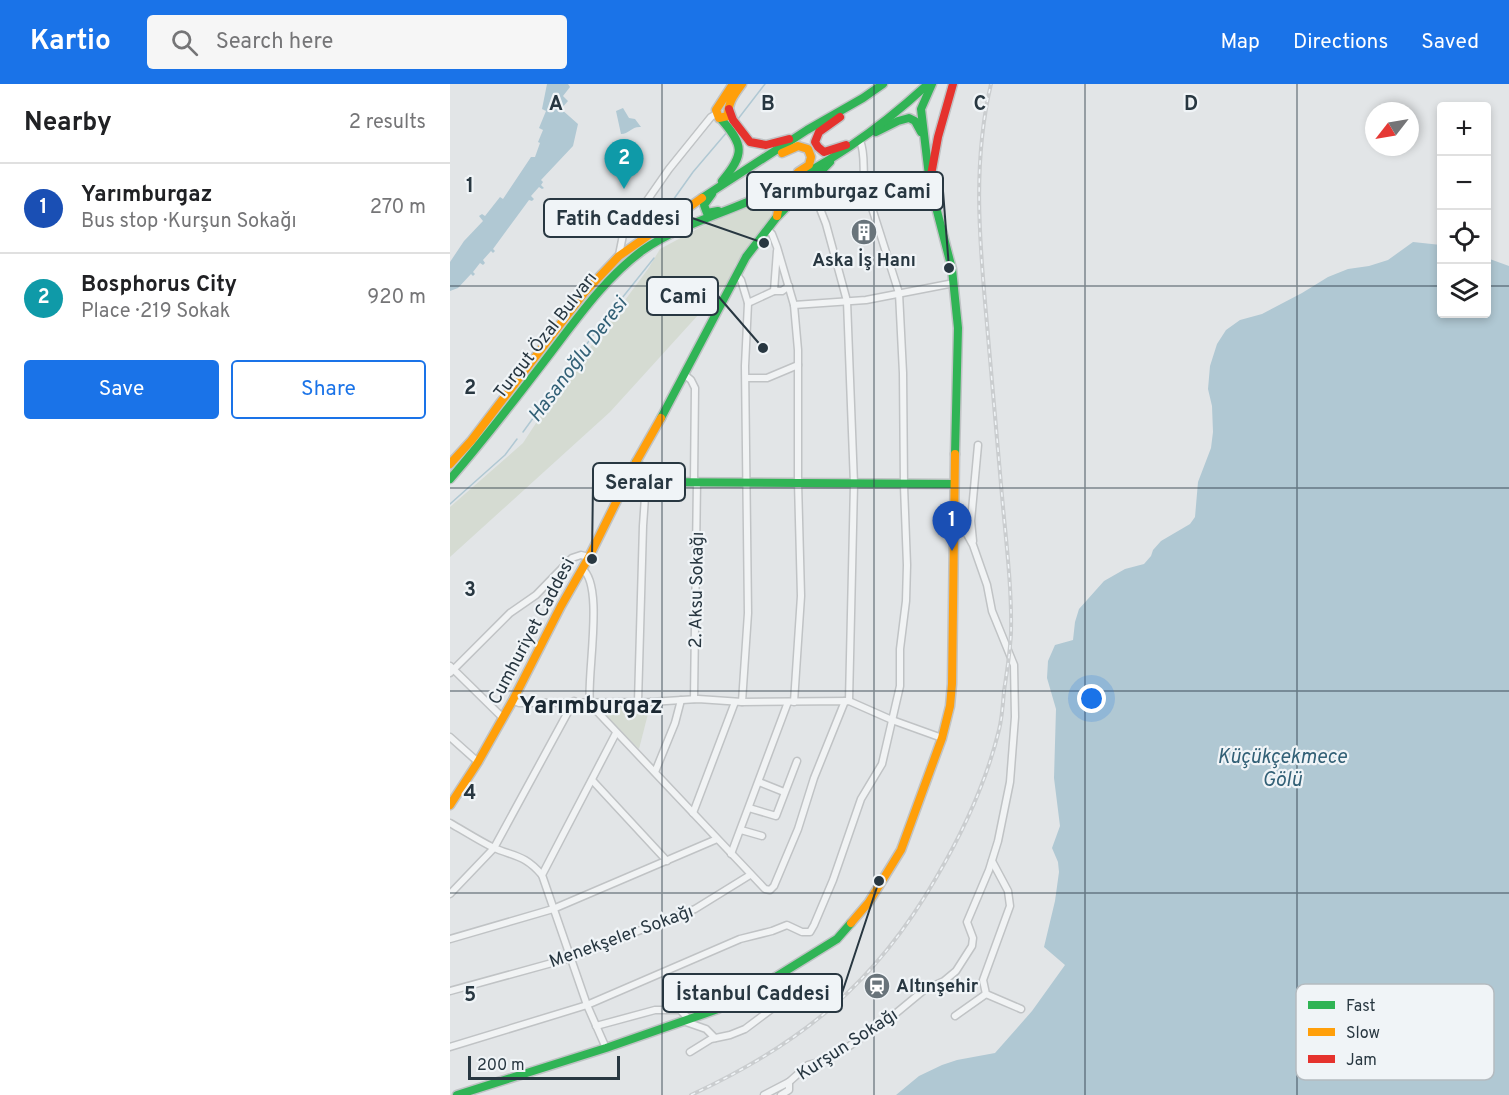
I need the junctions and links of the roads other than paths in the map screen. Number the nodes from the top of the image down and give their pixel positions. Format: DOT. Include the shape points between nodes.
graph roads {
  1 [pos="733,84"];
  2 [pos="742,84"];
  3 [pos="883,84"];
  4 [pos="930,84"];
  5 [pos="953,84"];
  6 [pos="863,98"];
  7 [pos="723,111"];
  8 [pos="795,138"];
  9 [pos="860,141"];
  10 [pos="924,143"];
  11 [pos="834,158"];
  12 [pos="732,179"];
  13 [pos="810,183"];
  14 [pos="930,184"];
  15 [pos="895,185"];
  16 [pos="865,186"];
  17 [pos="716,189"];
  18 [pos="769,192"];
  19 [pos="749,201"];
  20 [pos="776,218"];
  21 [pos="767,229"];
  22 [pos="777,247"];
  23 [pos="619,256"];
  24 [pos="737,275"];
  25 [pos="954,284"];
  26 [pos="789,286"];
  27 [pos="774,291"];
  28 [pos="899,293"];
  29 [pos="847,301"];
  30 [pos="748,303"];
  31 [pos="794,305"];
  32 [pos="798,365"];
  33 [pos="685,375"];
  34 [pos="747,378"];
  35 [pos="978,445"];
  36 [pos="636,462"];
  37 [pos="450,464"];
  38 [pos="450,479"];
  39 [pos="696,481"];
  40 [pos="646,482"];
  41 [pos="798,482"];
  42 [pos="747,483"];
  43 [pos="854,484"];
  44 [pos="954,484"];
  45 [pos="904,486"];
  46 [pos="954,524"];
  47 [pos="974,545"];
  48 [pos="589,557"];
  49 [pos="582,569"];
  50 [pos="451,670"];
  51 [pos="694,699"];
  52 [pos="513,700"];
  53 [pos="681,700"];
  54 [pos="574,701"];
  55 [pos="847,701"];
  56 [pos="589,702"];
  57 [pos="638,702"];
  58 [pos="738,702"];
  59 [pos="791,702"];
  60 [pos="503,718"];
  61 [pos="892,720"];
  62 [pos="616,733"];
  63 [pos="450,737"];
  64 [pos="942,738"];
  65 [pos="797,761"];
  66 [pos="478,762"];
  67 [pos="655,772"];
  68 [pos="592,780"];
  69 [pos="759,782"];
  70 [pos="784,792"];
  71 [pos="450,804"];
  72 [pos="749,808"];
  73 [pos="693,813"];
  74 [pos="450,823"];
  75 [pos="741,830"];
  76 [pos="762,836"];
  77 [pos="717,838"];
  78 [pos="494,848"];
  79 [pos="731,854"];
  80 [pos="667,861"];
  81 [pos="992,861"];
  82 [pos="542,875"];
  83 [pos="750,875"];
  84 [pos="450,894"];
  85 [pos="553,909"];
  86 [pos="450,939"];
  87 [pos="570,958"];
  88 [pos="797,990"];
  89 [pos="450,991"];
  90 [pos="986,994"];
  91 [pos="587,1005"];
  92 [pos="1021,1009"];
  93 [pos="955,1016"];
  94 [pos="686,1020"];
  95 [pos="596,1026"];
  96 [pos="714,1038"];
  97 [pos="450,1047"];
  98 [pos="606,1048"];
  99 [pos="690,1052"];
  100 [pos="789,1082"];
  101 [pos="457,1095"];
  102 [pos="764,1095"];
  103 [pos="781,1095"];
  1 -- 7 [label="main road"];
  2 -- 7 [label="main road"];
  3 -- 6 [label="main road, Turgut Özal Bulvarı"];
  4 -- 9 [label="main road, Turgut Özal Bulvarı"];
  4 -- 10 [label="main road" via="921,109"];
  5 -- 14 [label="main road"];
  6 -- 8 [label="main road, Turgut Özal Bulvarı"];
  6 -- 9 [label="main road" via="816,137 824,152"];
  7 -- 8 [label="main road" via="750,142 766,145"];
  7 -- 17 [label="main road" via="738,138 740,152 736,165"];
  7 -- 23 [label="street" via="711,117 669,169 623,235"];
  8 -- 12 [label="main road, Turgut Özal Bulvarı"];
  9 -- 10 [label="main road" via="909,118 918,125"];
  9 -- 11 [label="main road, Turgut Özal Bulvarı"];
  9 -- 16 [label="street"];
  10 -- 14 [label="main road"];
  11 -- 13 [label="main road, Cumhuriyet Caddesi"];
  11 -- 18 [label="main road, Turgut Özal Bulvarı"];
  12 -- 17 [label="main road, Turgut Özal Bulvarı"];
  12 -- 18 [label="main road" via="795,146 808,149 809,165"];
  13 -- 20 [label="main road, Cumhuriyet Caddesi"];
  13 -- 29 [label="street" via="826,224"];
  14 -- 25 [label="main road"];
  15 -- 16 [label="street"];
  16 -- 28 [label="street"];
  17 -- 19 [label="main road" via="704,205 707,213"];
  17 -- 23 [label="main road, Turgut Özal Bulvarı"];
  18 -- 19 [label="main road, Turgut Özal Bulvarı"];
  19 -- 20 [label="main road" via="776,198"];
  19 -- 38 [label="main road, Turgut Özal Bulvarı" via="662,238 608,280"];
  20 -- 21 [label="main road, Cumhuriyet Caddesi"];
  21 -- 22 [label="street"];
  21 -- 24 [label="main road, Cumhuriyet Caddesi"];
  22 -- 26 [label="street"];
  22 -- 27 [label="street"];
  23 -- 37 [label="main road, Turgut Özal Bulvarı" via="584,293"];
  24 -- 30 [label="street"];
  24 -- 33 [label="main road, Cumhuriyet Caddesi"];
  25 -- 28 [label="street"];
  25 -- 44 [label="main road" via="958,328"];
  26 -- 27 [label="street"];
  26 -- 31 [label="street"];
  27 -- 30 [label="street"];
  28 -- 29 [label="street"];
  28 -- 45 [label="street"];
  29 -- 31 [label="street"];
  29 -- 43 [label="street"];
  30 -- 34 [label="street"];
  31 -- 32 [label="street"];
  32 -- 34 [label="street" via="767,378"];
  32 -- 41 [label="street"];
  33 -- 36 [label="main road, Cumhuriyet Caddesi"];
  33 -- 39 [label="street, 2. Aksu Sokağı" via="695,388"];
  34 -- 42 [label="street"];
  35 -- 47 [label="street"];
  36 -- 40 [label="main road"];
  36 -- 48 [label="main road, Cumhuriyet Caddesi"];
  39 -- 40 [label="main road"];
  39 -- 42 [label="main road"];
  39 -- 51 [label="street, 2. Aksu Sokağı"];
  40 -- 57 [label="street"];
  41 -- 42 [label="main road"];
  41 -- 43 [label="main road"];
  41 -- 59 [label="street" via="801,597"];
  42 -- 58 [label="street" via="748,613"];
  43 -- 45 [label="main road"];
  43 -- 55 [label="street"];
  44 -- 45 [label="main road"];
  44 -- 46 [label="main road"];
  45 -- 61 [label="street" via="906,601 900,686"];
  46 -- 47 [label="street, Kurşun Sokağı" via="962,525"];
  46 -- 64 [label="main road" via="952,690"];
  47 -- 81 [label="street, Kurşun Sokağı" via="992,611 1014,664 1010,782"];
  48 -- 49 [label="main road, Cumhuriyet Caddesi"];
  48 -- 50 [label="street" via="572,558 536,596 510,613"];
  49 -- 52 [label="main road, Cumhuriyet Caddesi"];
  49 -- 56 [label="street" via="590,576 594,616"];
  50 -- 60 [label="street"];
  51 -- 53 [label="street"];
  51 -- 58 [label="street"];
  52 -- 54 [label="street"];
  52 -- 60 [label="main road, Cumhuriyet Caddesi"];
  53 -- 57 [label="street"];
  53 -- 67 [label="street"];
  54 -- 56 [label="street"];
  54 -- 78 [label="street"];
  55 -- 59 [label="street"];
  55 -- 61 [label="street"];
  55 -- 83 [label="street" via="774,886 765,889"];
  56 -- 57 [label="street"];
  56 -- 62 [label="street"];
  58 -- 59 [label="street"];
  58 -- 73 [label="street"];
  59 -- 69 [label="street"];
  60 -- 66 [label="main road, Cumhuriyet Caddesi"];
  61 -- 64 [label="street"];
  61 -- 91 [label="street" via="882,764 861,799 810,932 787,925 740,939"];
  62 -- 67 [label="street"];
  62 -- 68 [label="street"];
  63 -- 66 [label="street"];
  64 -- 94 [label="main road" via="896,858 847,929 826,947 766,983 718,1009"];
  65 -- 70 [label="street"];
  66 -- 71 [label="main road, Cumhuriyet Caddesi"];
  67 -- 73 [label="street"];
  68 -- 80 [label="street"];
  68 -- 82 [label="street"];
  69 -- 70 [label="street"];
  69 -- 72 [label="street"];
  70 -- 72 [label="street" via="776,816"];
  72 -- 75 [label="street"];
  73 -- 77 [label="street"];
  74 -- 78 [label="street"];
  75 -- 76 [label="street"];
  75 -- 79 [label="street"];
  77 -- 79 [label="street"];
  77 -- 80 [label="street"];
  78 -- 82 [label="street" via="527,861"];
  78 -- 84 [label="street"];
  79 -- 83 [label="street"];
  80 -- 85 [label="street"];
  81 -- 90 [label="street" via="1008,891 1010,906 983,980"];
  81 -- 100 [label="street, Kurşun Sokağı" via="967,922 974,938 972,946 956,970 924,990 889,1020 848,1047 808,1065"];
  82 -- 85 [label="street"];
  83 -- 87 [label="street, Menekşeler Sokağı" via="695,909"];
  85 -- 86 [label="street"];
  85 -- 87 [label="street"];
  87 -- 89 [label="street, Menekşeler Sokağı"];
  87 -- 91 [label="street"];
  88 -- 96 [label="street" via="745,1029"];
  90 -- 92 [label="street"];
  90 -- 93 [label="street"];
  91 -- 95 [label="street"];
  91 -- 97 [label="street"];
  94 -- 95 [label="street" via="680,1010 656,1010"];
  94 -- 96 [label="street" via="706,1029"];
  94 -- 98 [label="main road"];
  95 -- 98 [label="street"];
  96 -- 99 [label="street"];
  98 -- 101 [label="main road"];
  100 -- 102 [label="street, Kurşun Sokağı"];
  100 -- 103 [label="street, Kurşun Sokağı" via="789,1090"];
}
